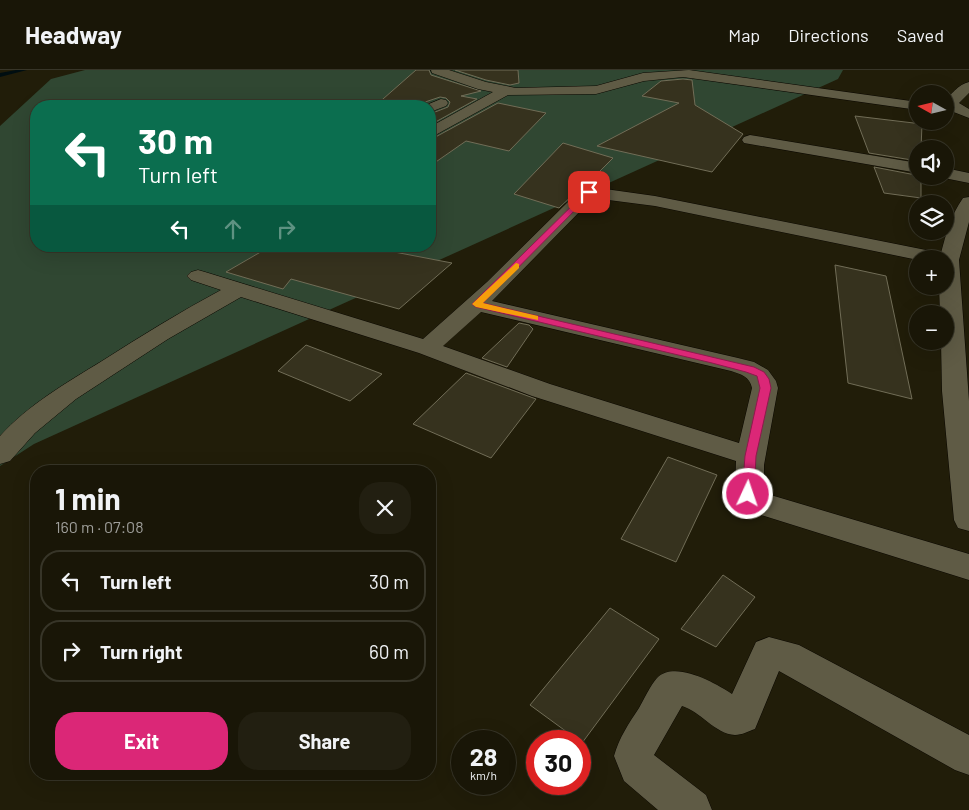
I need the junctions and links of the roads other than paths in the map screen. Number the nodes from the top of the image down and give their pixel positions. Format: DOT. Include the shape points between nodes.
graph roads {
  1 [pos="437,70"];
  2 [pos="969,86"];
  3 [pos="505,90"];
  4 [pos="909,105"];
  5 [pos="954,111"];
  6 [pos="967,113"];
  7 [pos="436,130"];
  8 [pos="750,140"];
  9 [pos="909,166"];
  10 [pos="954,175"];
  11 [pos="969,178"];
  12 [pos="969,202"];
  13 [pos="949,250"];
  14 [pos="909,252"];
  15 [pos="198,276"];
  16 [pos="239,289"];
  17 [pos="950,295"];
  18 [pos="476,304"];
  19 [pos="427,348"];
  20 [pos="962,393"];
  21 [pos="0,454"];
  22 [pos="750,456"];
  23 [pos="969,520"];
  24 [pos="969,567"];
  25 [pos="969,756"];
  26 [pos="691,810"];
  1 -- 3 [label="street" via="482,86"];
  2 -- 6 [label="street" via="953,101 953,106"];
  3 -- 4 [label="street" via="596,90 643,77 683,74"];
  3 -- 7 [label="street"];
  5 -- 6 [label="street"];
  8 -- 9 [label="street"];
  10 -- 11 [label="street"];
  12 -- 13 [label="street"];
  14 -- 18 [label="street" via="655,201 591,192"];
  15 -- 16 [label="street"];
  16 -- 19 [label="street"];
  16 -- 21 [label="street" via="192,313 59,399 23,428"];
  17 -- 20 [label="street"];
  18 -- 19 [label="street"];
  18 -- 22 [label="street" via="761,374 765,388"];
  19 -- 22 [label="street" via="541,390"];
  20 -- 23 [label="street"];
  22 -- 24 [label="street" via="748,490 750,498 758,504"];
  25 -- 26 [label="street" via="786,656 772,652 768,654 741,716 734,717 687,688 673,688 636,748 634,756 638,767"];
}
